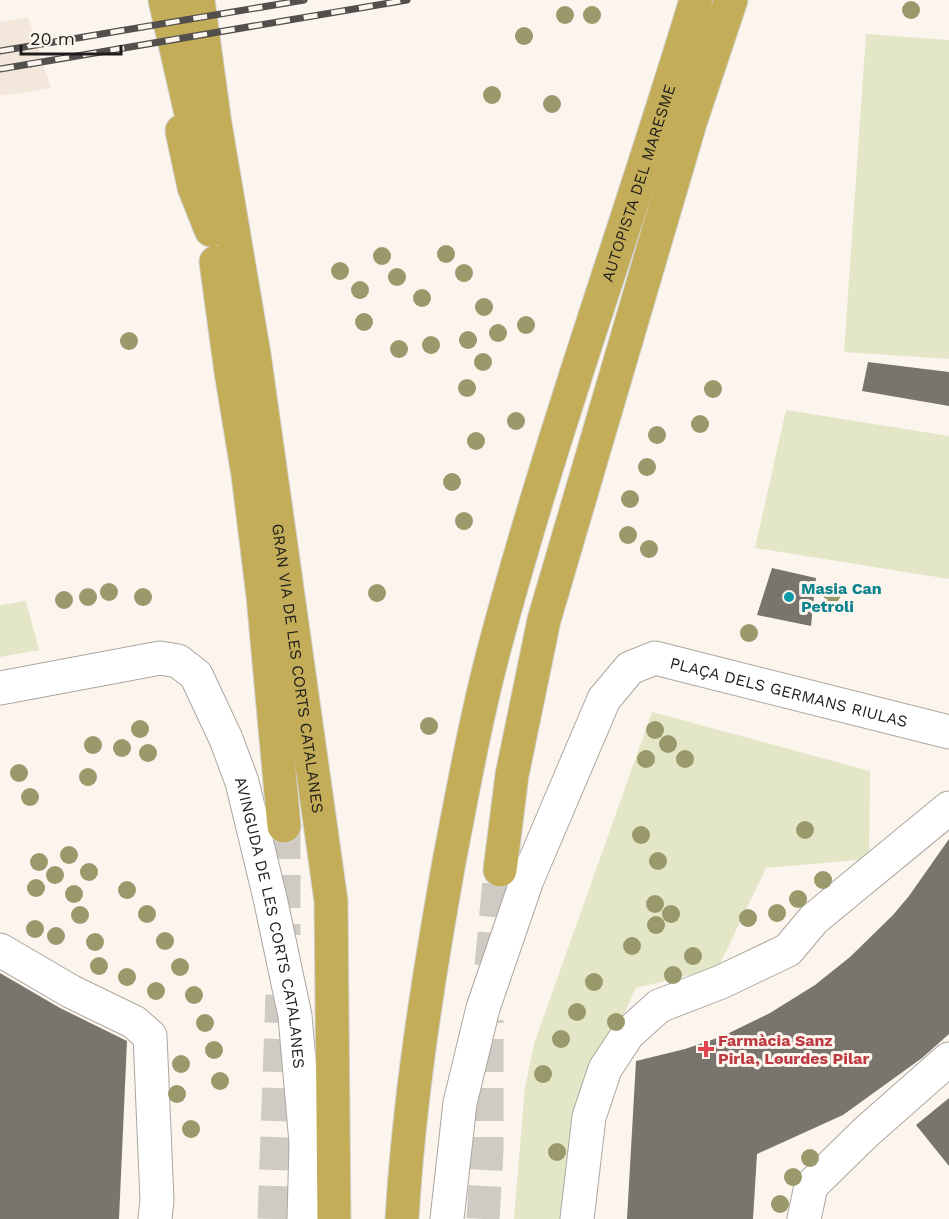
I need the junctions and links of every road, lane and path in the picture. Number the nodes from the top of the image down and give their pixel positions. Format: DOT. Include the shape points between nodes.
graph roads {
  1 [pos="153,0"];
  2 [pos="165,0"];
  3 [pos="198,0"];
  4 [pos="696,0"];
  5 [pos="731,0"];
  6 [pos="642,170"];
  7 [pos="211,230"];
  8 [pos="221,294"];
  9 [pos="626,339"];
  10 [pos="254,354"];
  11 [pos="0,688"];
  12 [pos="949,732"];
  13 [pos="949,808"];
  14 [pos="284,826"];
  15 [pos="500,870"];
  16 [pos="0,950"];
  17 [pos="949,1059"];
  18 [pos="155,1219"];
  19 [pos="304,1219"];
  20 [pos="334,1219"];
  21 [pos="402,1219"];
  22 [pos="447,1219"];
  23 [pos="577,1219"];
  24 [pos="804,1219"];
  1 -- 7 [label="highway" via="194,187"];
  2 -- 7 [label="highway" via="192,118"];
  3 -- 10 [label="highway, GRAN VIA DE LES CORTS CATALANES"];
  4 -- 6 [label="highway, AUTOPISTA DEL MARESME"];
  5 -- 9 [label="highway"];
  6 -- 9 [label="highway"];
  6 -- 21 [label="highway, AUTOPISTA DEL MARESME" via="552,447 474,735 435,939"];
  7 -- 8 [label="highway"];
  8 -- 10 [label="highway"];
  8 -- 14 [label="highway" via="264,596"];
  9 -- 15 [label="highway" via="544,620 512,775"];
  10 -- 20 [label="highway, GRAN VIA DE LES CORTS CATALANES" via="331,901"];
  11 -- 19 [label="street, AVINGUDA DE LES CORTS CATALANES" via="160,658 178,661 196,675 242,782 295,1016 306,1143"];
  12 -- 22 [label="street, PLAÇA DELS GERMANS RIULAS" via="655,658 630,668 604,699 527,880 483,1008 460,1102"];
  13 -- 23 [label="street" via="814,919 788,950 659,1006 628,1034 605,1069 589,1117"];
  16 -- 18 [label="street" via="134,1022 150,1036"];
  17 -- 24 [label="street" via="865,1132 811,1186"];
}
